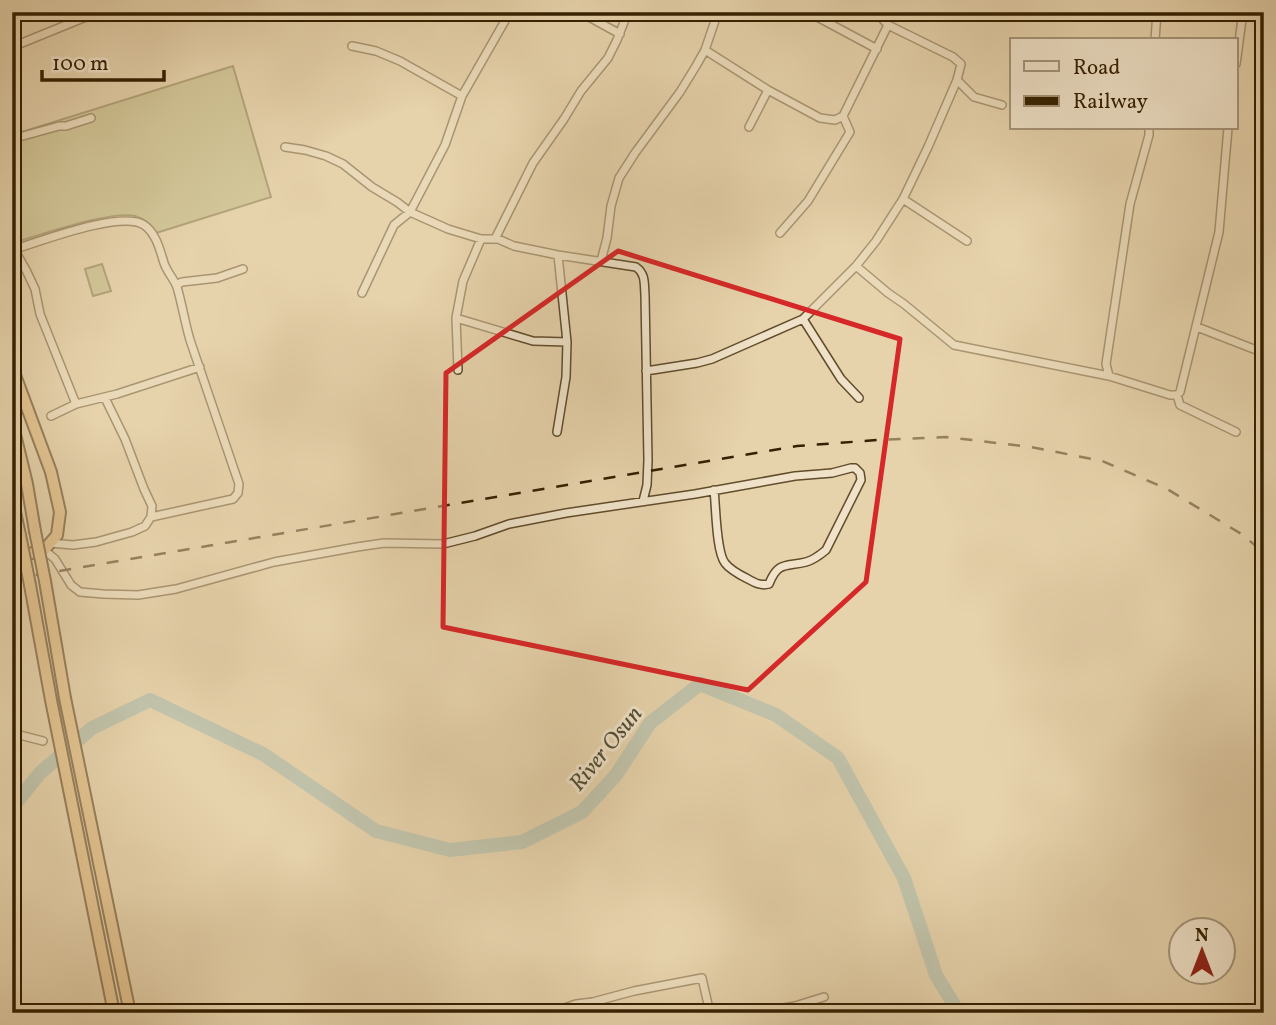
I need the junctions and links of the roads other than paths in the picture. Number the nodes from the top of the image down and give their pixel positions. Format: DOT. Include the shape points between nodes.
graph roads {
  1 [pos="98,12"];
  2 [pos="510,12"];
  3 [pos="580,12"];
  4 [pos="628,12"];
  5 [pos="718,12"];
  6 [pos="808,12"];
  7 [pos="876,12"];
  8 [pos="1157,12"];
  9 [pos="1242,13"];
  10 [pos="1264,17"];
  11 [pos="888,25"];
  12 [pos="620,34"];
  13 [pos="1156,38"];
  14 [pos="352,46"];
  15 [pos="12,47"];
  16 [pos="1238,47"];
  17 [pos="877,49"];
  18 [pos="705,50"];
  19 [pos="957,79"];
  20 [pos="768,90"];
  21 [pos="462,96"];
  22 [pos="1002,105"];
  23 [pos="843,116"];
  24 [pos="91,118"];
  25 [pos="749,127"];
  26 [pos="1149,130"];
  27 [pos="1228,130"];
  28 [pos="12,139"];
  29 [pos="285,147"];
  30 [pos="903,199"];
  31 [pos="410,212"];
  32 [pos="780,233"];
  33 [pos="481,239"];
  34 [pos="495,239"];
  35 [pos="967,241"];
  36 [pos="13,250"];
  37 [pos="558,255"];
  38 [pos="601,261"];
  39 [pos="856,266"];
  40 [pos="243,269"];
  41 [pos="176,285"];
  42 [pos="362,293"];
  43 [pos="456,318"];
  44 [pos="803,319"];
  45 [pos="1197,327"];
  46 [pos="567,342"];
  47 [pos="1264,353"];
  48 [pos="12,367"];
  49 [pos="200,367"];
  50 [pos="458,370"];
  51 [pos="646,371"];
  52 [pos="1109,376"];
  53 [pos="1177,395"];
  54 [pos="105,398"];
  55 [pos="859,398"];
  56 [pos="76,404"];
  57 [pos="51,416"];
  58 [pos="12,422"];
  59 [pos="557,432"];
  60 [pos="1236,432"];
  61 [pos="714,490"];
  62 [pos="12,498"];
  63 [pos="643,501"];
  64 [pos="151,517"];
  65 [pos="47,547"];
  66 [pos="12,558"];
  67 [pos="12,733"];
  68 [pos="43,741"];
  69 [pos="824,997"];
  70 [pos="772,1011"];
  71 [pos="114,1013"];
  72 [pos="130,1013"];
  73 [pos="555,1013"];
  74 [pos="710,1013"];
  75 [pos="756,1013"];
  1 -- 15 [label="street"];
  2 -- 21 [label="street"];
  3 -- 12 [label="street"];
  4 -- 12 [label="street"];
  5 -- 18 [label="street"];
  6 -- 17 [label="street"];
  7 -- 11 [label="street"];
  8 -- 13 [label="street"];
  9 -- 10 [label="street"];
  9 -- 16 [label="street"];
  11 -- 17 [label="street"];
  11 -- 19 [label="street" via="958,61"];
  12 -- 34 [label="street" via="533,163"];
  14 -- 21 [label="street" via="400,61"];
  17 -- 23 [label="street"];
  18 -- 20 [label="street"];
  18 -- 38 [label="street" via="619,178"];
  19 -- 22 [label="street" via="974,97"];
  19 -- 30 [label="street"];
  20 -- 23 [label="street" via="820,118"];
  20 -- 25 [label="street"];
  21 -- 31 [label="street" via="445,145"];
  23 -- 32 [label="street" via="849,132 808,201"];
  24 -- 28 [label="street"];
  26 -- 52 [label="street" via="1130,204 1106,364"];
  27 -- 45 [label="street" via="1219,232"];
  29 -- 31 [label="street" via="343,164"];
  30 -- 35 [label="street"];
  30 -- 39 [label="street"];
  31 -- 33 [label="street"];
  31 -- 42 [label="street" via="394,225"];
  33 -- 34 [label="street"];
  33 -- 43 [label="street" via="463,281"];
  34 -- 37 [label="street"];
  36 -- 41 [label="street" via="96,225 135,222 152,233"];
  36 -- 56 [label="street" via="35,289 40,314"];
  37 -- 38 [label="street"];
  37 -- 46 [label="street"];
  38 -- 51 [label="street" via="636,267 644,274"];
  39 -- 44 [label="street"];
  39 -- 52 [label="street" via="954,345"];
  40 -- 41 [label="street"];
  41 -- 49 [label="street"];
  43 -- 46 [label="street" via="533,341"];
  43 -- 50 [label="street"];
  44 -- 51 [label="street" via="712,359"];
  44 -- 55 [label="street" via="841,379"];
  45 -- 47 [label="street"];
  45 -- 53 [label="street"];
  46 -- 59 [label="street"];
  48 -- 65 [label="highway" via="51,472 60,512 57,535"];
  49 -- 54 [label="street"];
  49 -- 64 [label="street" via="239,484 238,493 233,499"];
  51 -- 63 [label="street" via="648,460"];
  52 -- 53 [label="street"];
  53 -- 60 [label="street" via="1180,405"];
  54 -- 56 [label="street"];
  54 -- 64 [label="street" via="152,506"];
  56 -- 57 [label="street"];
  58 -- 72 [label="highway, bridge"];
  61 -- 61 [label="street" via="851,468 860,473 861,480 826,550 807,562 780,566 764,586 725,564"];
  61 -- 63 [label="street"];
  62 -- 71 [label="highway, bridge"];
  63 -- 65 [label="street" via="509,524 443,544 384,543 274,562 138,595 80,592"];
  64 -- 65 [label="street" via="145,526 108,539"];
  65 -- 66 [label="highway"];
  67 -- 68 [label="street"];
  69 -- 70 [label="street"];
  70 -- 75 [label="street"];
  73 -- 74 [label="street" via="576,1004 702,978"];
}
